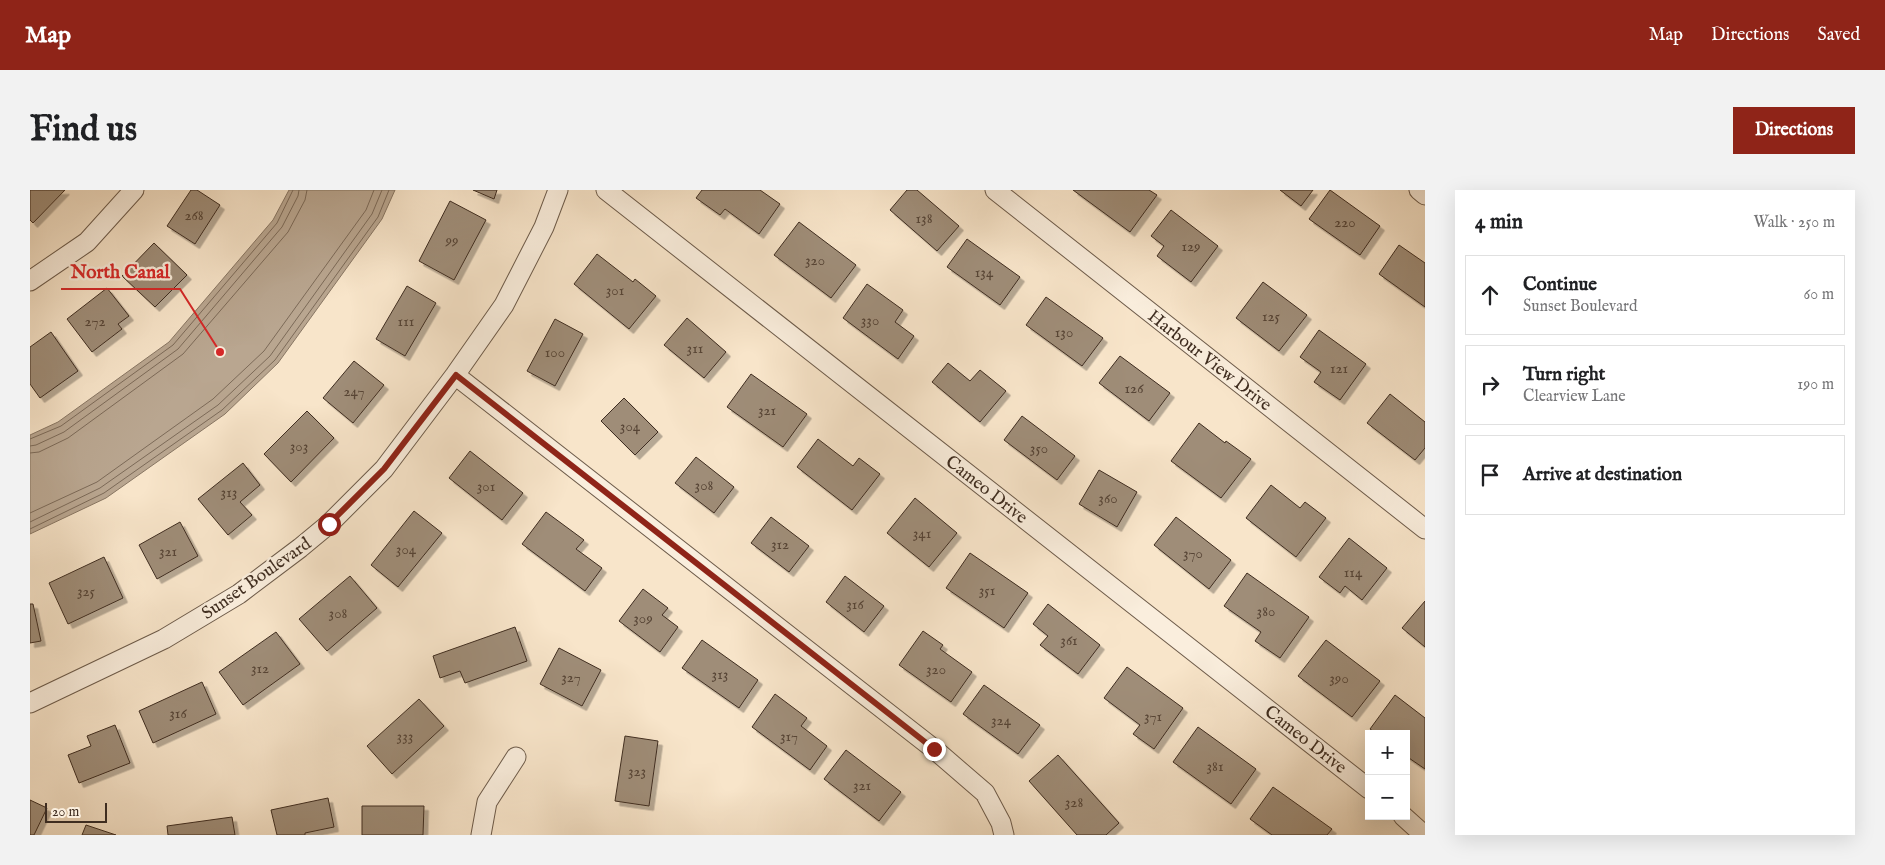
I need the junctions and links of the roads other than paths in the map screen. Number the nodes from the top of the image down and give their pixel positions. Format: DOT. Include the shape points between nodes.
graph roads {
  1 [pos="134,190"];
  2 [pos="558,190"];
  3 [pos="606,190"];
  4 [pos="996,190"];
  5 [pos="1419,190"];
  6 [pos="1425,194"];
  7 [pos="33,276"];
  8 [pos="456,375"];
  9 [pos="1425,529"];
  10 [pos="30,703"];
  11 [pos="516,757"];
  12 [pos="1365,786"];
  13 [pos="1407,820"];
  14 [pos="480,835"];
  15 [pos="1004,835"];
  16 [pos="1424,835"];
  1 -- 7 [label="street" via="87,242"];
  2 -- 8 [label="street, Sunset Boulevard" via="544,227 504,305"];
  3 -- 12 [label="street, Cameo Drive"];
  4 -- 9 [label="street, Harbour View Drive"];
  5 -- 6 [label="street"];
  8 -- 10 [label="street, Sunset Boulevard" via="384,469 300,548 239,594 164,639"];
  8 -- 15 [label="street" via="934,749 985,793"];
  11 -- 14 [label="street" via="487,802"];
  13 -- 16 [label="street"];
}
